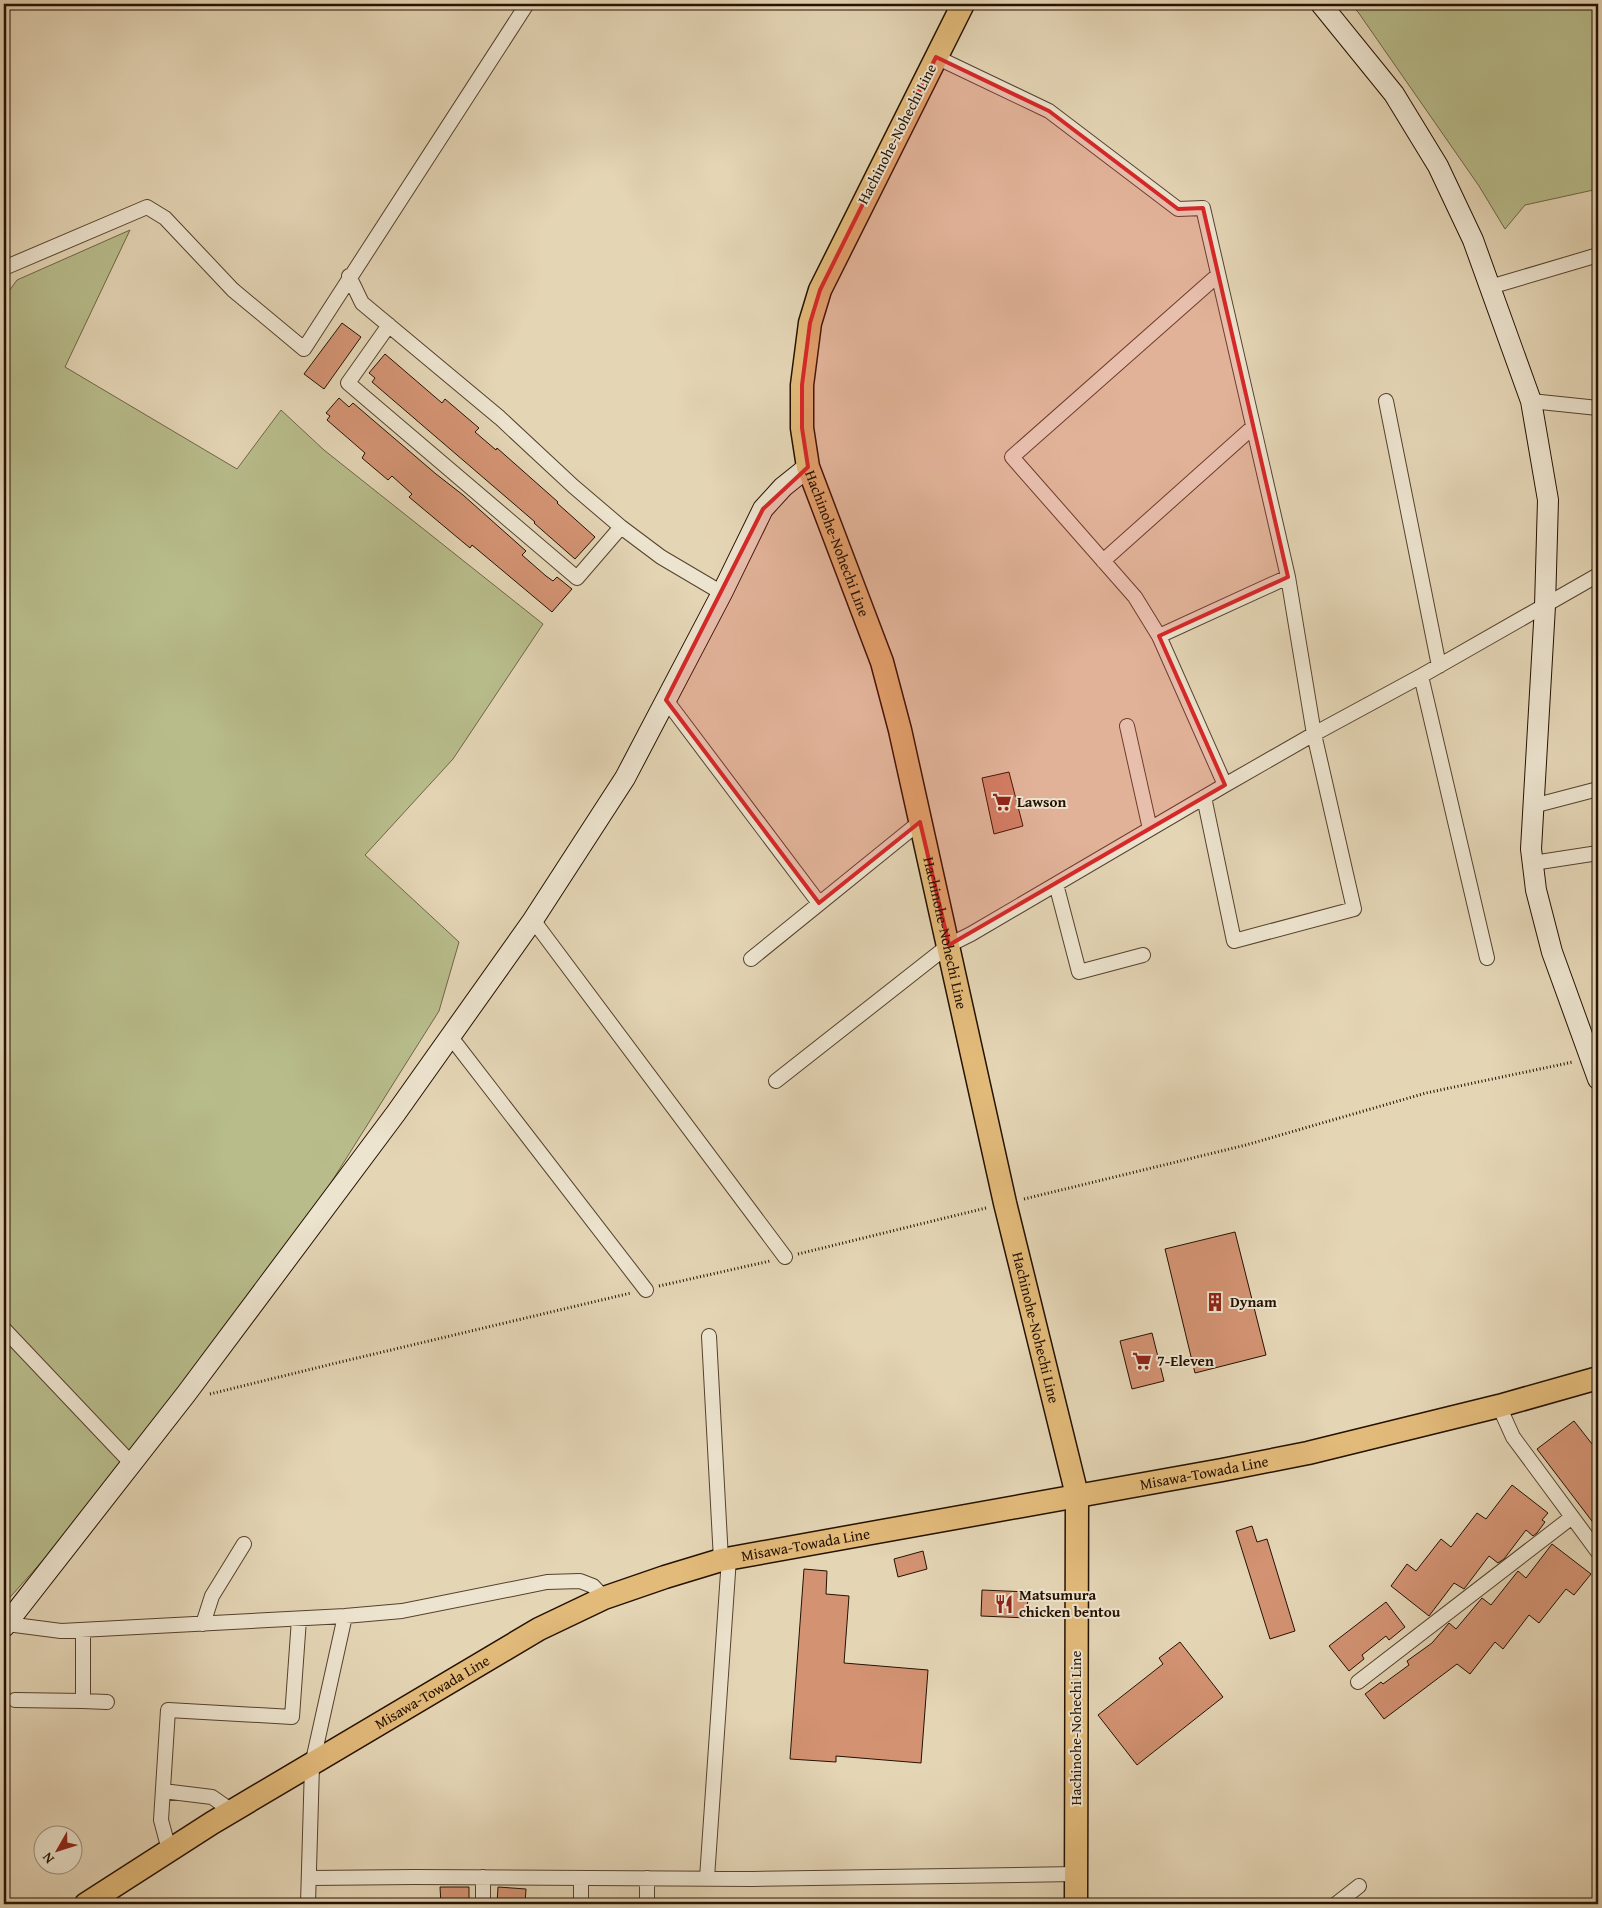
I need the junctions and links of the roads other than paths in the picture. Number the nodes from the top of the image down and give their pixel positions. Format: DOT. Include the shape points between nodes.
graph roads {
  1 [pos="526,4"];
  2 [pos="963,4"];
  3 [pos="1320,4"];
  4 [pos="936,57"];
  5 [pos="1598,255"];
  6 [pos="4,268"];
  7 [pos="1218,275"];
  8 [pos="349,276"];
  9 [pos="1490,287"];
  10 [pos="389,325"];
  11 [pos="1386,401"];
  12 [pos="1531,401"];
  13 [pos="1598,408"];
  14 [pos="1253,427"];
  15 [pos="808,467"];
  16 [pos="621,527"];
  17 [pos="1103,561"];
  18 [pos="1598,575"];
  19 [pos="1288,576"];
  20 [pos="722,593"];
  21 [pos="1545,606"];
  22 [pos="1160,636"];
  23 [pos="1439,666"];
  24 [pos="1421,676"];
  25 [pos="666,700"];
  26 [pos="1127,726"];
  27 [pos="1314,734"];
  28 [pos="1225,784"];
  29 [pos="1598,789"];
  30 [pos="1204,797"];
  31 [pos="1533,806"];
  32 [pos="920,822"];
  33 [pos="1150,829"];
  34 [pos="1598,853"];
  35 [pos="1533,863"];
  36 [pos="1056,884"];
  37 [pos="819,903"];
  38 [pos="533,920"];
  39 [pos="949,945"];
  40 [pos="1143,955"];
  41 [pos="751,958"];
  42 [pos="1487,958"];
  43 [pos="450,1036"];
  44 [pos="1598,1079"];
  45 [pos="776,1081"];
  46 [pos="785,1257"];
  47 [pos="646,1290"];
  48 [pos="4,1329"];
  49 [pos="710,1336"];
  50 [pos="1598,1378"];
  51 [pos="1500,1406"];
  52 [pos="132,1464"];
  53 [pos="1077,1495"];
  54 [pos="1572,1517"];
  55 [pos="244,1544"];
  56 [pos="1598,1552"];
  57 [pos="725,1559"];
  58 [pos="604,1598"];
  59 [pos="345,1616"];
  60 [pos="299,1619"];
  61 [pos="5,1624"];
  62 [pos="203,1624"];
  63 [pos="83,1630"];
  64 [pos="1358,1682"];
  65 [pos="15,1700"];
  66 [pos="83,1702"];
  67 [pos="107,1702"];
  68 [pos="312,1765"];
  69 [pos="163,1791"];
  70 [pos="232,1811"];
  71 [pos="169,1850"];
  72 [pos="1076,1874"];
  73 [pos="483,1877"];
  74 [pos="310,1878"];
  75 [pos="581,1878"];
  76 [pos="648,1878"];
  77 [pos="707,1878"];
  78 [pos="1359,1886"];
  79 [pos="86,1904"];
  80 [pos="308,1904"];
  81 [pos="483,1904"];
  82 [pos="581,1904"];
  83 [pos="647,1904"];
  84 [pos="1076,1904"];
  85 [pos="1336,1904"];
  1 -- 8 [label="street"];
  2 -- 4 [label="main road, Hachinohe-Nohechi Line"];
  3 -- 9 [label="street" via="1394,94 1438,166 1473,240"];
  4 -- 7 [label="street" via="1049,111 1178,209 1202,208"];
  4 -- 15 [label="main road, Hachinohe-Nohechi Line" via="820,290 810,323 802,385 802,428"];
  5 -- 9 [label="street"];
  6 -- 8 [label="street" via="147,208 165,218 234,290 304,349"];
  7 -- 14 [label="street"];
  7 -- 17 [label="street" via="1012,457"];
  8 -- 10 [label="street" via="362,303"];
  9 -- 12 [label="street"];
  10 -- 16 [label="street" via="500,418"];
  10 -- 16 [label="street" via="348,383 576,578"];
  11 -- 23 [label="street"];
  12 -- 13 [label="street"];
  12 -- 21 [label="street" via="1548,500"];
  14 -- 17 [label="street"];
  14 -- 19 [label="street"];
  15 -- 20 [label="street" via="763,509"];
  15 -- 32 [label="main road, Hachinohe-Nohechi Line" via="882,662"];
  16 -- 20 [label="street" via="662,557"];
  17 -- 22 [label="street" via="1135,597"];
  18 -- 21 [label="street"];
  19 -- 22 [label="street"];
  19 -- 27 [label="street"];
  20 -- 25 [label="street"];
  21 -- 23 [label="street"];
  21 -- 31 [label="street"];
  22 -- 28 [label="street"];
  23 -- 24 [label="street"];
  24 -- 27 [label="street"];
  24 -- 42 [label="street"];
  25 -- 37 [label="street"];
  25 -- 38 [label="street" via="625,778"];
  26 -- 33 [label="street"];
  27 -- 28 [label="street"];
  27 -- 30 [label="street" via="1354,909 1234,941"];
  28 -- 30 [label="street"];
  29 -- 31 [label="street"];
  30 -- 33 [label="street"];
  31 -- 35 [label="street"];
  32 -- 37 [label="street"];
  32 -- 39 [label="main road, Hachinohe-Nohechi Line"];
  33 -- 36 [label="street"];
  34 -- 35 [label="street"];
  35 -- 44 [label="street" via="1536,890 1552,952"];
  36 -- 39 [label="street"];
  36 -- 40 [label="street" via="1079,972"];
  37 -- 41 [label="street"];
  38 -- 43 [label="street"];
  38 -- 46 [label="street"];
  39 -- 45 [label="street"];
  39 -- 53 [label="main road, Hachinohe-Nohechi Line" via="1005,1203"];
  43 -- 47 [label="street"];
  43 -- 52 [label="street"];
  48 -- 52 [label="street"];
  49 -- 57 [label="street"];
  50 -- 51 [label="main road, Misawa-Towada Line"];
  51 -- 53 [label="main road, Misawa-Towada Line" via="1308,1453"];
  51 -- 54 [label="street" via="1514,1437"];
  52 -- 61 [label="street"];
  53 -- 57 [label="main road, Misawa-Towada Line"];
  53 -- 72 [label="main road, Hachinohe-Nohechi Line"];
  54 -- 56 [label="street"];
  54 -- 64 [label="street"];
  55 -- 62 [label="street" via="212,1596"];
  57 -- 58 [label="main road, Misawa-Towada Line"];
  57 -- 77 [label="street"];
  58 -- 59 [label="street" via="594,1586 580,1580 547,1582 402,1611"];
  58 -- 68 [label="main road, Misawa-Towada Line" via="539,1629"];
  59 -- 60 [label="street"];
  59 -- 68 [label="street"];
  60 -- 62 [label="street"];
  60 -- 69 [label="street" via="292,1717 168,1710"];
  61 -- 63 [label="street" via="61,1631"];
  62 -- 63 [label="street"];
  63 -- 66 [label="street"];
  65 -- 66 [label="street"];
  66 -- 67 [label="street"];
  68 -- 70 [label="main road, Misawa-Towada Line"];
  68 -- 74 [label="street"];
  69 -- 70 [label="street" via="212,1797"];
  69 -- 71 [label="street" via="161,1820"];
  70 -- 71 [label="main road, Misawa-Towada Line"];
  71 -- 79 [label="main road, Misawa-Towada Line"];
  72 -- 77 [label="street"];
  72 -- 84 [label="main road, Hachinohe-Nohechi Line"];
  73 -- 74 [label="street"];
  73 -- 75 [label="street"];
  73 -- 81 [label="street"];
  74 -- 80 [label="street"];
  75 -- 76 [label="street"];
  75 -- 82 [label="street"];
  76 -- 77 [label="street"];
  76 -- 83 [label="street"];
  78 -- 85 [label="street"];
}
